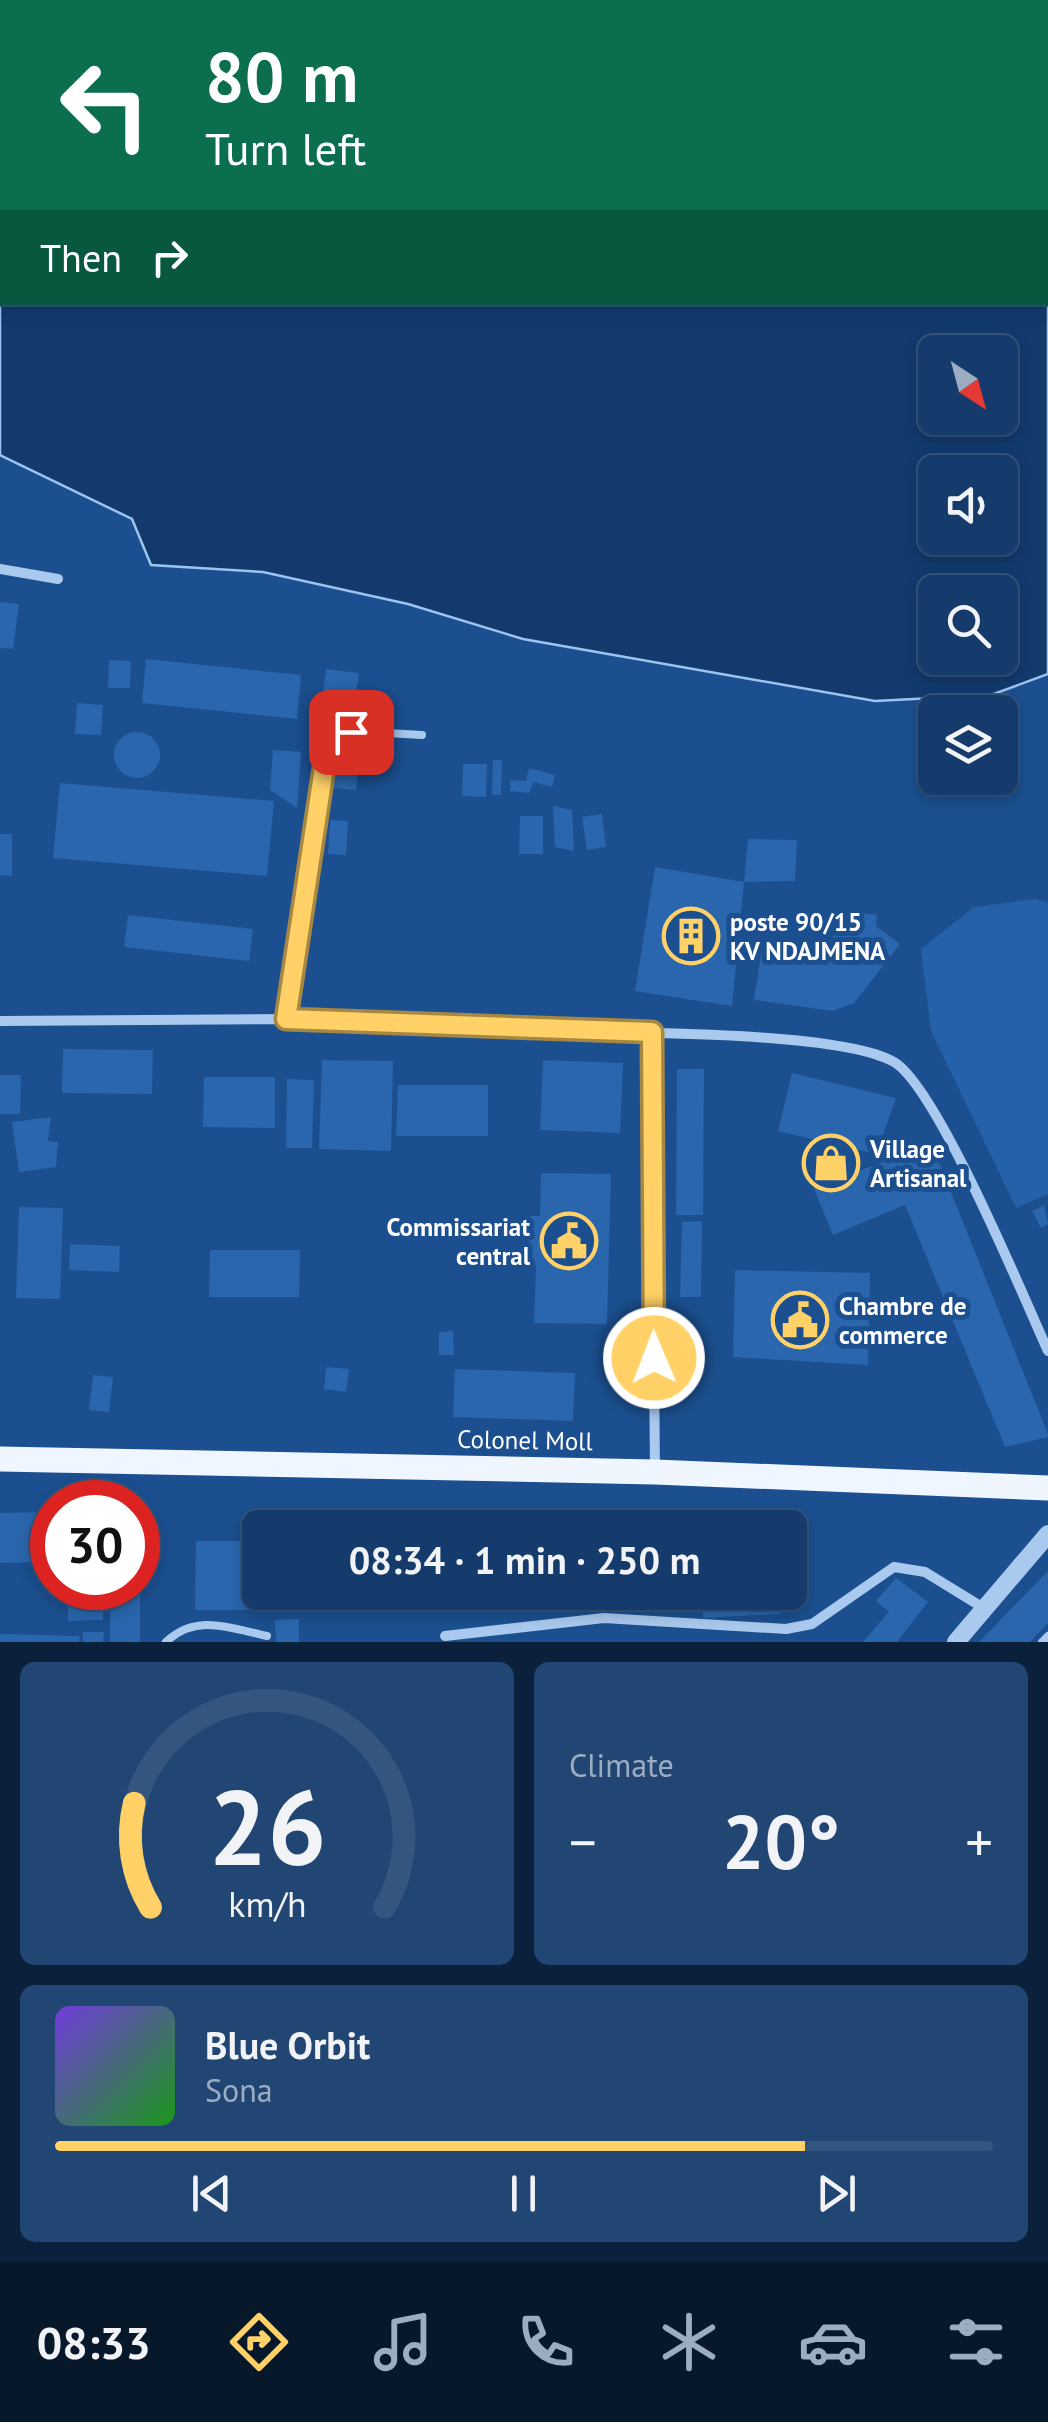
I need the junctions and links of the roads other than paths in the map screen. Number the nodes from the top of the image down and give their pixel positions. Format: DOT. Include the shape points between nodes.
graph roads {
  1 [pos="0,570"];
  2 [pos="58,578"];
  3 [pos="422,736"];
  4 [pos="286,1019"];
  5 [pos="0,1021"];
  6 [pos="652,1032"];
  7 [pos="1048,1351"];
  8 [pos="0,1459"];
  9 [pos="655,1472"];
  10 [pos="1048,1488"];
  11 [pos="1048,1534"];
  12 [pos="982,1608"];
  13 [pos="267,1636"];
  14 [pos="445,1636"];
  15 [pos="1048,1636"];
  16 [pos="166,1642"];
  17 [pos="956,1642"];
  18 [pos="1042,1642"];
  1 -- 2 [label="street"];
  3 -- 4 [label="lane" via="351,732 327,748"];
  4 -- 5 [label="street"];
  4 -- 6 [label="street"];
  6 -- 7 [label="street" via="828,1046 899,1065 957,1156"];
  6 -- 9 [label="street"];
  8 -- 9 [label="main road, Colonel Moll"];
  9 -- 10 [label="main road, Colonel Moll"];
  11 -- 12 [label="street"];
  12 -- 14 [label="street" via="925,1572 894,1566 812,1624 786,1630 604,1618"];
  12 -- 17 [label="street"];
  13 -- 16 [label="lane" via="204,1622 178,1630"];
  15 -- 18 [label="lane"];
}
